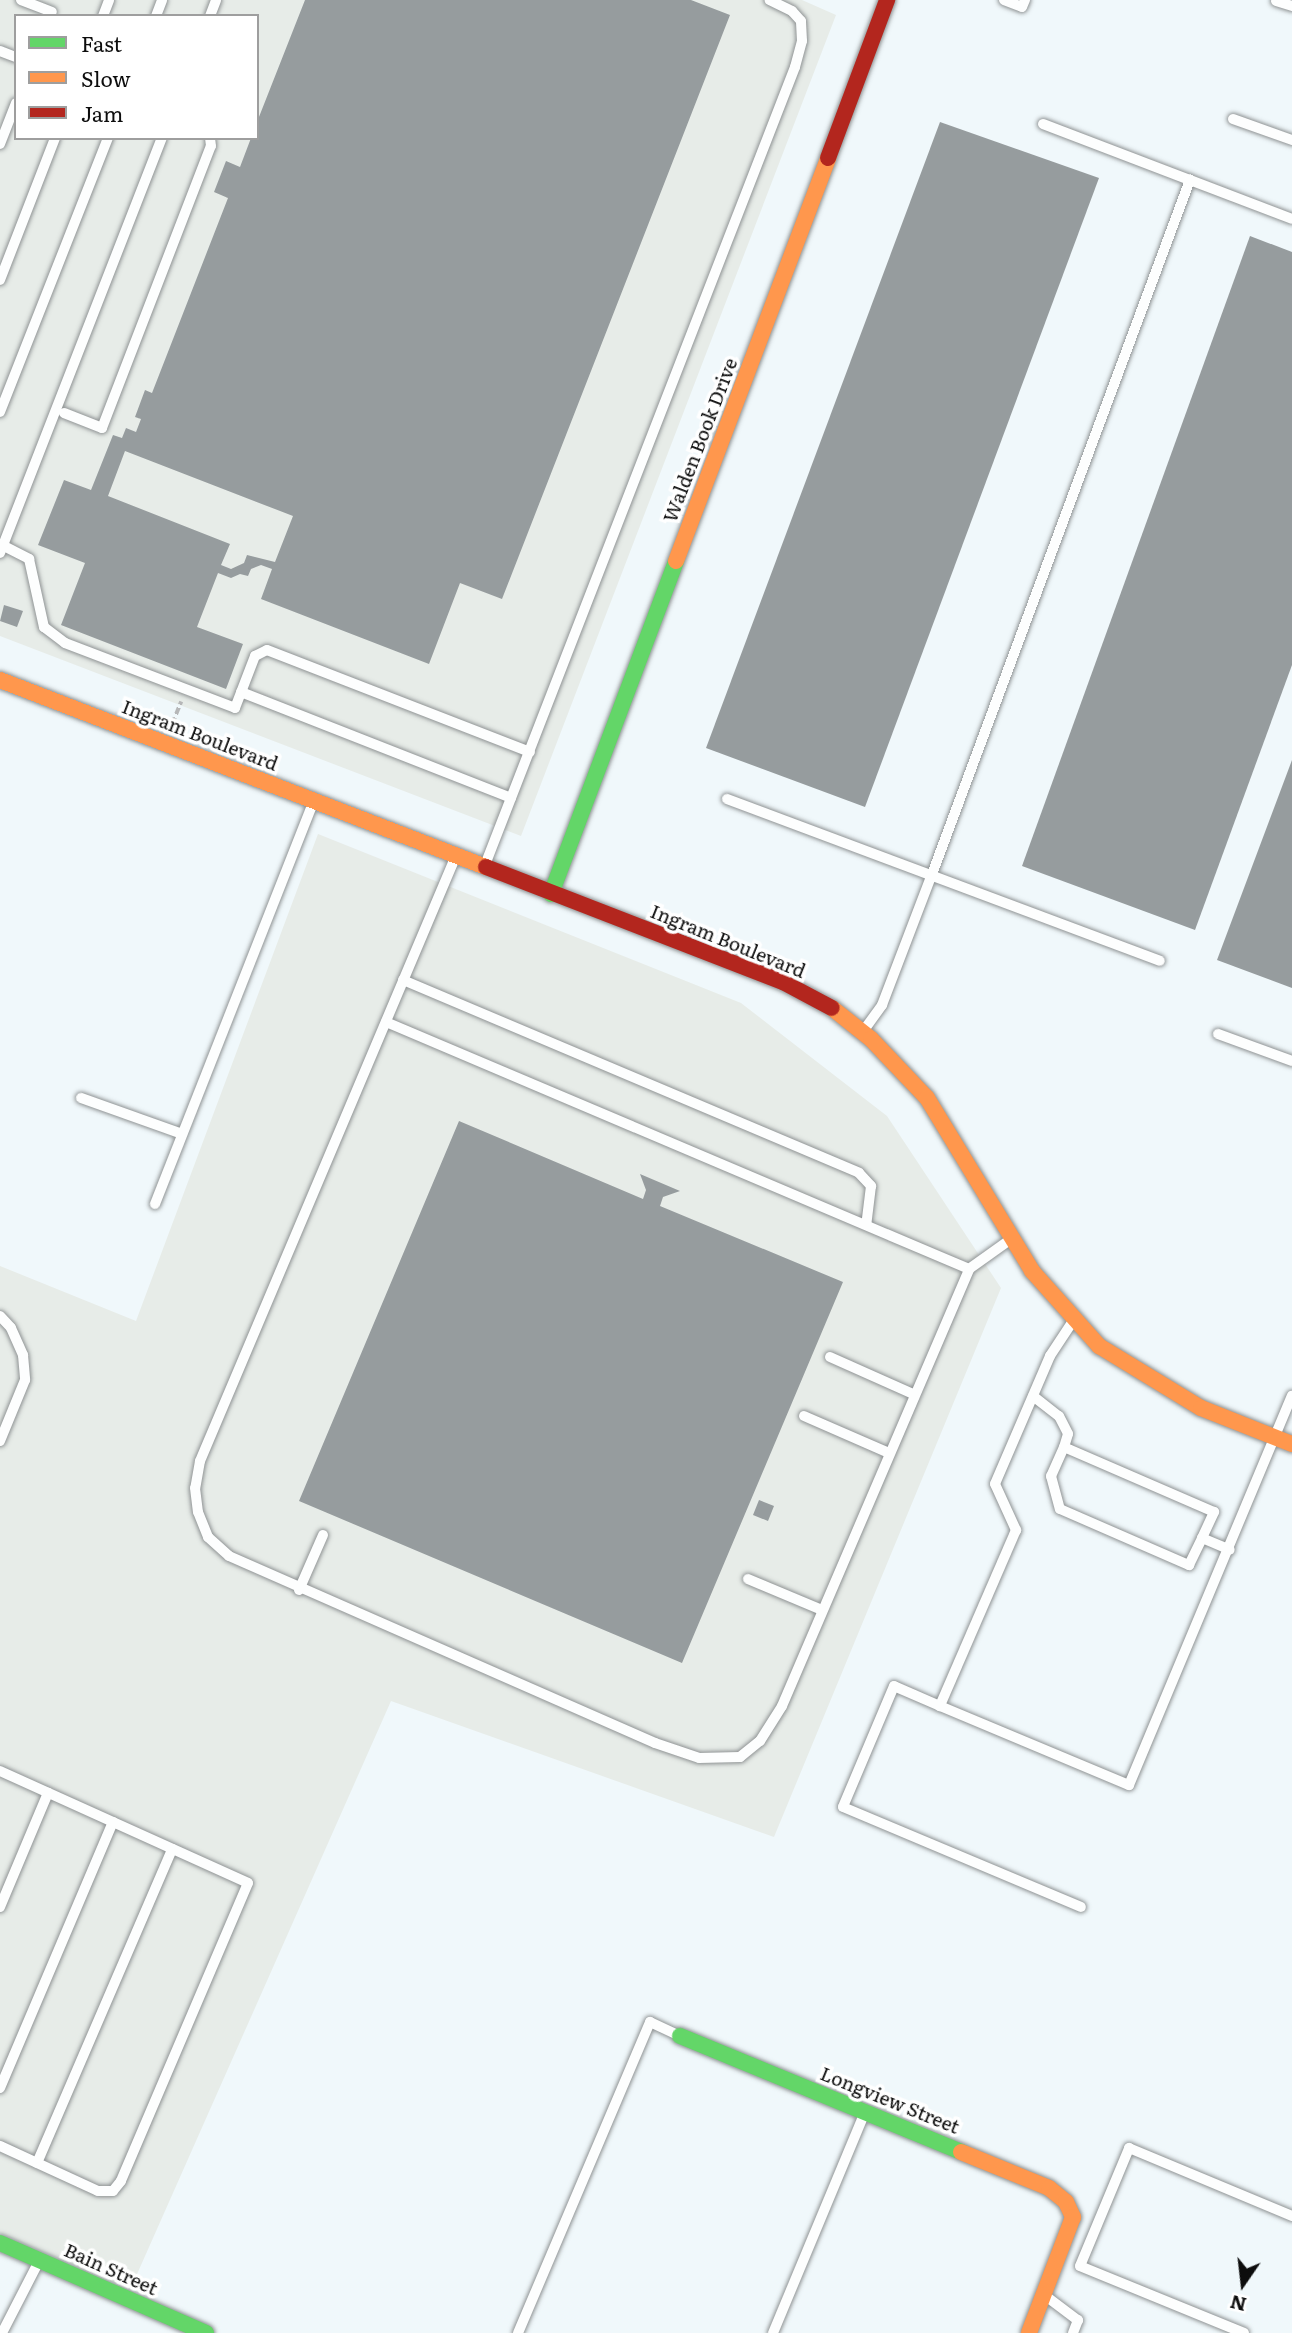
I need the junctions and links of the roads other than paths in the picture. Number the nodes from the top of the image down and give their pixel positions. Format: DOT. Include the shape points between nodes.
graph roads {
  1 [pos="20,0"];
  2 [pos="56,0"];
  3 [pos="769,0"];
  4 [pos="887,0"];
  5 [pos="1004,0"];
  6 [pos="1025,0"];
  7 [pos="1276,1"];
  8 [pos="1292,6"];
  9 [pos="51,14"];
  10 [pos="14,108"];
  11 [pos="1233,119"];
  12 [pos="1043,124"];
  13 [pos="54,140"];
  14 [pos="107,140"];
  15 [pos="161,140"];
  16 [pos="210,140"];
  17 [pos="1292,140"];
  18 [pos="0,144"];
  19 [pos="1190,180"];
  20 [pos="1292,219"];
  21 [pos="0,280"];
  22 [pos="0,412"];
  23 [pos="64,413"];
  24 [pos="1,548"];
  25 [pos="0,680"];
  26 [pos="241,692"];
  27 [pos="530,752"];
  28 [pos="511,798"];
  29 [pos="727,799"];
  30 [pos="313,803"];
  31 [pos="455,856"];
  32 [pos="484,868"];
  33 [pos="931,877"];
  34 [pos="551,894"];
  35 [pos="1160,961"];
  36 [pos="403,980"];
  37 [pos="386,1021"];
  38 [pos="863,1033"];
  39 [pos="1218,1034"];
  40 [pos="1292,1061"];
  41 [pos="81,1098"];
  42 [pos="182,1134"];
  43 [pos="155,1204"];
  44 [pos="866,1224"];
  45 [pos="1013,1237"];
  46 [pos="970,1269"];
  47 [pos="0,1316"];
  48 [pos="1075,1319"];
  49 [pos="830,1357"];
  50 [pos="914,1394"];
  51 [pos="1034,1396"];
  52 [pos="1292,1396"];
  53 [pos="804,1416"];
  54 [pos="0,1440"];
  55 [pos="1285,1441"];
  56 [pos="1064,1447"];
  57 [pos="888,1453"];
  58 [pos="323,1535"];
  59 [pos="1202,1538"];
  60 [pos="1230,1550"];
  61 [pos="748,1578"];
  62 [pos="299,1590"];
  63 [pos="822,1610"];
  64 [pos="940,1706"];
  65 [pos="0,1771"];
  66 [pos="48,1793"];
  67 [pos="113,1822"];
  68 [pos="172,1849"];
  69 [pos="0,1907"];
  70 [pos="1081,1907"];
  71 [pos="680,2036"];
  72 [pos="0,2088"];
  73 [pos="865,2112"];
  74 [pos="0,2146"];
  75 [pos="37,2163"];
  76 [pos="1292,2216"];
  77 [pos="0,2243"];
  78 [pos="39,2260"];
  79 [pos="1045,2295"];
  80 [pos="176,2327"];
  81 [pos="2,2333"];
  82 [pos="206,2333"];
  83 [pos="518,2333"];
  84 [pos="772,2333"];
  85 [pos="1029,2333"];
  86 [pos="1073,2333"];
  87 [pos="1244,2333"];
  1 -- 9 [label="lane"];
  2 -- 9 [label="lane"];
  3 -- 27 [label="lane" via="801,21 797,60"];
  4 -- 34 [label="street, Walden Book Drive"];
  5 -- 6 [label="lane" via="1022,7"];
  7 -- 8 [label="lane"];
  10 -- 18 [label="lane"];
  11 -- 17 [label="lane"];
  12 -- 19 [label="lane"];
  13 -- 21 [label="lane"];
  14 -- 22 [label="lane"];
  15 -- 24 [label="lane"];
  16 -- 23 [label="lane" via="102,428"];
  19 -- 20 [label="lane"];
  19 -- 33 [label="lane"];
  24 -- 26 [label="lane" via="29,559 42,621 58,640 235,708"];
  25 -- 30 [label="street, Ingram Boulevard"];
  26 -- 27 [label="lane" via="255,656 267,650"];
  26 -- 28 [label="lane"];
  27 -- 28 [label="lane"];
  28 -- 32 [label="lane"];
  29 -- 33 [label="lane"];
  30 -- 31 [label="street, Ingram Boulevard"];
  30 -- 42 [label="lane"];
  31 -- 32 [label="street, Ingram Boulevard"];
  31 -- 36 [label="lane"];
  32 -- 34 [label="street, Ingram Boulevard"];
  33 -- 35 [label="lane"];
  33 -- 38 [label="lane" via="882,1005"];
  34 -- 38 [label="street, Ingram Boulevard" via="783,982 833,1009"];
  36 -- 37 [label="lane"];
  36 -- 44 [label="lane" via="859,1173 872,1186"];
  37 -- 44 [label="lane"];
  37 -- 62 [label="lane" via="196,1475 198,1512 217,1547 242,1565"];
  38 -- 45 [label="street, Ingram Boulevard" via="927,1098"];
  39 -- 40 [label="lane"];
  41 -- 42 [label="lane"];
  42 -- 43 [label="lane"];
  44 -- 46 [label="lane"];
  45 -- 46 [label="lane"];
  45 -- 48 [label="street, Ingram Boulevard" via="1031,1271"];
  46 -- 50 [label="lane"];
  47 -- 54 [label="lane" via="23,1354 25,1380"];
  48 -- 51 [label="lane" via="1051,1356"];
  48 -- 55 [label="street, Ingram Boulevard" via="1099,1346 1140,1374 1201,1408"];
  49 -- 50 [label="lane"];
  50 -- 57 [label="lane"];
  51 -- 56 [label="lane" via="1059,1416 1068,1434"];
  51 -- 64 [label="lane" via="995,1484 1016,1530"];
  52 -- 55 [label="lane"];
  53 -- 57 [label="lane"];
  55 -- 60 [label="lane"];
  56 -- 59 [label="lane" via="1214,1512"];
  56 -- 59 [label="lane" via="1051,1476 1060,1509 1189,1565"];
  57 -- 63 [label="lane"];
  58 -- 62 [label="lane"];
  59 -- 60 [label="lane"];
  60 -- 64 [label="lane" via="1129,1785"];
  61 -- 63 [label="lane"];
  62 -- 63 [label="lane" via="656,1743 714,1760 740,1757 765,1735"];
  64 -- 70 [label="lane" via="894,1686 843,1807"];
  65 -- 66 [label="lane"];
  66 -- 67 [label="lane"];
  66 -- 69 [label="lane"];
  67 -- 68 [label="lane"];
  67 -- 72 [label="lane"];
  68 -- 75 [label="lane"];
  68 -- 75 [label="lane" via="248,1883 126,2169 113,2191 98,2191"];
  71 -- 73 [label="street, Longview Street"];
  71 -- 83 [label="lane" via="650,2022"];
  73 -- 79 [label="street, Longview Street" via="1048,2188 1066,2202 1073,2217"];
  73 -- 84 [label="lane"];
  74 -- 75 [label="lane"];
  76 -- 87 [label="lane" via="1129,2148 1080,2266"];
  77 -- 78 [label="street, Bain Street"];
  78 -- 80 [label="street, Bain Street"];
  78 -- 81 [label="lane"];
  79 -- 85 [label="street"];
  79 -- 86 [label="lane" via="1078,2320"];
  80 -- 82 [label="street, Bain Street"];
}
